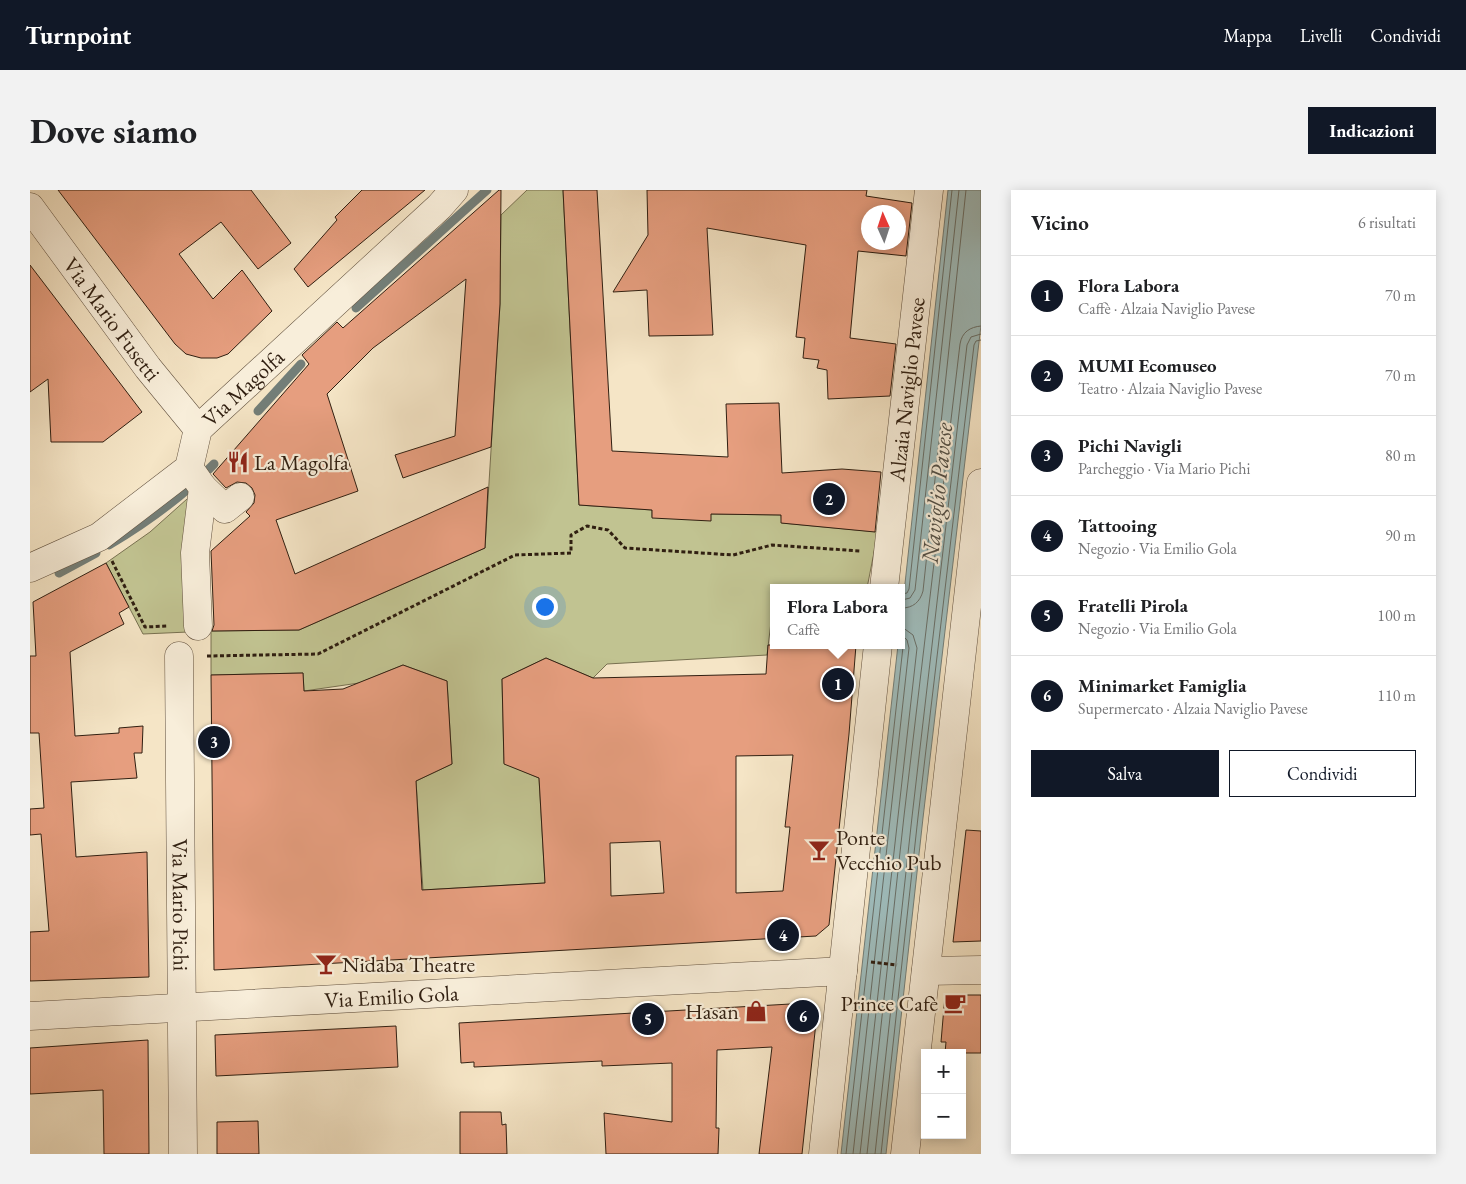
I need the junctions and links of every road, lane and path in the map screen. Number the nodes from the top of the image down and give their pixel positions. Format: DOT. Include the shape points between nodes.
graph roads {
  1 [pos="454,190"];
  2 [pos="929,190"];
  3 [pos="30,207"];
  4 [pos="198,429"];
  5 [pos="196,478"];
  6 [pos="981,483"];
  7 [pos="240,497"];
  8 [pos="100,537"];
  9 [pos="865,551"];
  10 [pos="30,568"];
  11 [pos="884,584"];
  12 [pos="168,626"];
  13 [pos="198,626"];
  14 [pos="878,649"];
  15 [pos="972,652"];
  16 [pos="179,656"];
  17 [pos="869,962"];
  18 [pos="899,965"];
  19 [pos="981,970"];
  20 [pos="843,971"];
  21 [pos="926,971"];
  22 [pos="182,1008"];
  23 [pos="30,1016"];
  24 [pos="183,1154"];
  25 [pos="823,1154"];
  26 [pos="905,1154"];
  1 -- 4 [label="street, Via Magolfa"];
  2 -- 11 [label="street, Alzaia Naviglio Pavese"];
  3 -- 4 [label="street, Via Mario Fusetti" via="148,368"];
  4 -- 5 [label="street, Via Magolfa"];
  5 -- 7 [label="street" via="225,509"];
  5 -- 8 [label="street"];
  5 -- 13 [label="street, Via Magolfa"];
  6 -- 15 [label="street"];
  8 -- 10 [label="street"];
  8 -- 12 [label="path" via="145,627"];
  9 -- 16 [label="path" via="772,545 733,555 625,548 608,530 587,526 571,535 572,553 515,555 318,654"];
  14 -- 20 [label="street"];
  15 -- 21 [label="street"];
  16 -- 22 [label="street, Via Mario Pichi"];
  17 -- 18 [label="path"];
  19 -- 21 [label="street"];
  20 -- 22 [label="street, Via Emilio Gola"];
  20 -- 25 [label="street"];
  21 -- 26 [label="street"];
  22 -- 23 [label="street, Via Emilio Gola"];
  22 -- 24 [label="street, Via Mario Pichi"];
}
